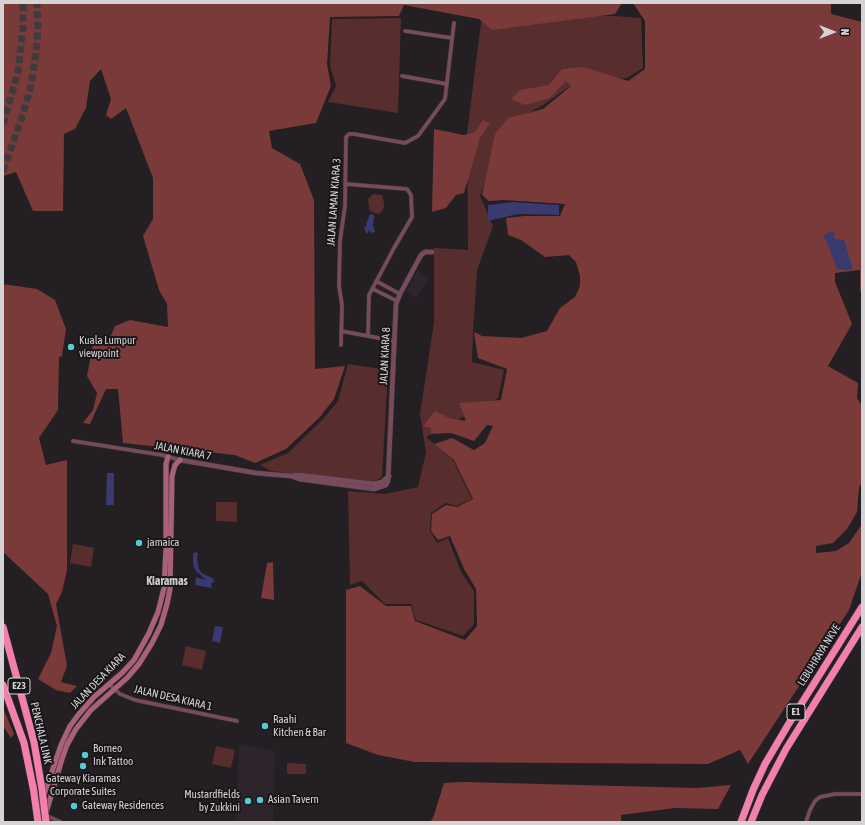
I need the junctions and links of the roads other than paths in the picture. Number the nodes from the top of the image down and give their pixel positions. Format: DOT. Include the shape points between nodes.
graph roads {
  1 [pos="454,23"];
  2 [pos="405,31"];
  3 [pos="452,38"];
  4 [pos="402,76"];
  5 [pos="446,84"];
  6 [pos="346,184"];
  7 [pos="432,252"];
  8 [pos="376,282"];
  9 [pos="373,289"];
  10 [pos="400,294"];
  11 [pos="397,301"];
  12 [pos="341,331"];
  13 [pos="368,336"];
  14 [pos="395,341"];
  15 [pos="341,345"];
  16 [pos="72,441"];
  17 [pos="168,457"];
  18 [pos="180,460"];
  19 [pos="291,476"];
  20 [pos="862,607"];
  21 [pos="3,626"];
  22 [pos="862,627"];
  23 [pos="109,684"];
  24 [pos="3,685"];
  25 [pos="114,690"];
  26 [pos="237,721"];
  27 [pos="862,794"];
  28 [pos="38,812"];
  29 [pos="45,820"];
  30 [pos="37,822"];
  31 [pos="61,822"];
  32 [pos="741,822"];
  33 [pos="751,822"];
  34 [pos="806,822"];
  1 -- 3 [label="street, JALAN LAMAN KIARA 3"];
  2 -- 3 [label="street"];
  3 -- 5 [label="street, JALAN LAMAN KIARA 3"];
  4 -- 5 [label="street"];
  5 -- 6 [label="street, JALAN LAMAN KIARA 3" via="442,104 418,136 405,143 349,134 346,138"];
  6 -- 8 [label="street" via="407,189 411,195 412,217"];
  6 -- 12 [label="street, JALAN LAMAN KIARA 3" via="340,241"];
  7 -- 10 [label="street, JALAN KIARA 8" via="421,255"];
  8 -- 9 [label="street"];
  8 -- 10 [label="street"];
  9 -- 11 [label="street"];
  9 -- 13 [label="street" via="369,295"];
  10 -- 11 [label="street, JALAN KIARA 8"];
  11 -- 14 [label="street, JALAN KIARA 8"];
  12 -- 13 [label="street"];
  12 -- 15 [label="street, JALAN LAMAN KIARA 3"];
  13 -- 14 [label="street"];
  14 -- 19 [label="street, JALAN KIARA 8" via="389,476 386,485 374,489"];
  16 -- 17 [label="street, JALAN KIARA 7"];
  17 -- 18 [label="street, JALAN KIARA 7"];
  17 -- 23 [label="main road, JALAN DESA KIARA" via="164,588 158,612 134,660"];
  18 -- 19 [label="street, JALAN KIARA 7" via="256,473"];
  18 -- 25 [label="main road, JALAN DESA KIARA" via="175,465 172,476 170,589 161,625 139,664"];
  20 -- 32 [label="highway, LEBUHRAYA NKVE / E1" via="765,764"];
  21 -- 29 [label="highway, PENCHALA LINK / E23, bridge" via="34,742"];
  22 -- 33 [label="highway, LEBUHRAYA NKVE / E1" via="786,749"];
  23 -- 25 [label="street, JALAN DESA KIARA 1"];
  23 -- 28 [label="main road, JALAN DESA KIARA" via="83,709 70,726"];
  24 -- 30 [label="highway, PENCHALA LINK / E23, bridge" via="24,743"];
  25 -- 26 [label="street, JALAN DESA KIARA 1" via="135,700"];
  25 -- 29 [label="main road, JALAN DESA KIARA" via="84,717 73,735 62,759"];
  27 -- 34 [label="street" via="820,797 815,801"];
  28 -- 29 [label="street"];
  28 -- 30 [label="main road, JALAN DESA KIARA"];
  29 -- 31 [label="street"];
}
